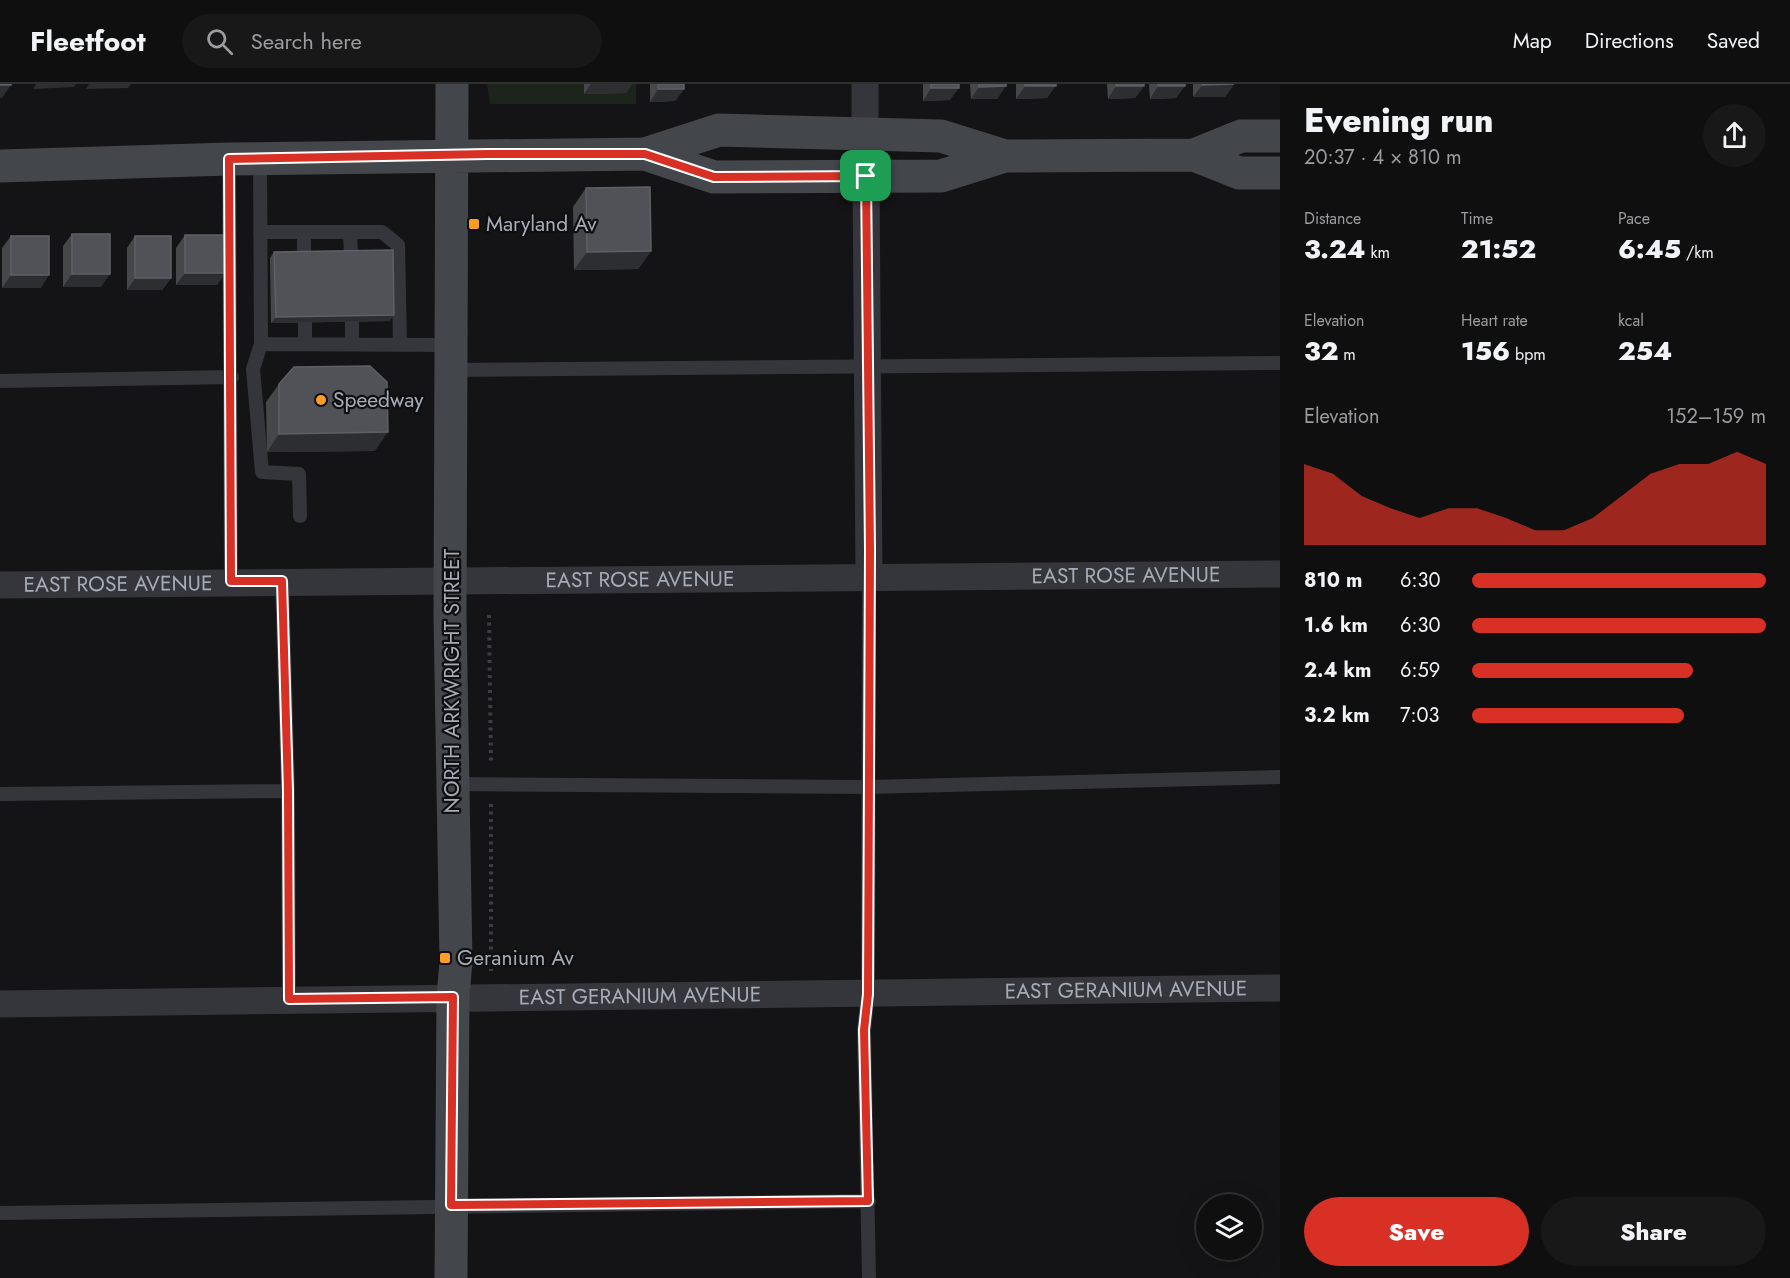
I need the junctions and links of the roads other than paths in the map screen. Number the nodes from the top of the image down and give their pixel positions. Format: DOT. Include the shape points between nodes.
graph roads {
  1 [pos="452,84"];
  2 [pos="865,84"];
  3 [pos="865,134"];
  4 [pos="1280,136"];
  5 [pos="645,154"];
  6 [pos="1194,155"];
  7 [pos="452,156"];
  8 [pos="1005,156"];
  9 [pos="244,159"];
  10 [pos="0,166"];
  11 [pos="1280,173"];
  12 [pos="866,176"];
  13 [pos="260,232"];
  14 [pos="304,232"];
  15 [pos="350,232"];
  16 [pos="304,257"];
  17 [pos="351,257"];
  18 [pos="305,322"];
  19 [pos="352,322"];
  20 [pos="261,344"];
  21 [pos="305,344"];
  22 [pos="352,344"];
  23 [pos="399,344"];
  24 [pos="450,357"];
  25 [pos="1280,363"];
  26 [pos="867,366"];
  27 [pos="232,377"];
  28 [pos="0,381"];
  29 [pos="300,516"];
  30 [pos="1280,574"];
  31 [pos="868,577"];
  32 [pos="450,580"];
  33 [pos="231,581"];
  34 [pos="282,581"];
  35 [pos="0,585"];
  36 [pos="1280,777"];
  37 [pos="451,783"];
  38 [pos="868,787"];
  39 [pos="288,791"];
  40 [pos="0,794"];
  41 [pos="1280,988"];
  42 [pos="868,994"];
  43 [pos="453,997"];
  44 [pos="289,999"];
  45 [pos="0,1004"];
  46 [pos="868,1201"];
  47 [pos="451,1205"];
  48 [pos="0,1213"];
  49 [pos="452,1278"];
  50 [pos="868,1278"];
  1 -- 7 [label="main road, NORTH ARKWRIGHT STREET"];
  2 -- 3 [label="street"];
  3 -- 5 [label="main road" via="718,130"];
  3 -- 8 [label="main road" via="941,136"];
  4 -- 6 [label="main road" via="1241,136"];
  5 -- 7 [label="main road"];
  5 -- 12 [label="main road" via="714,177"];
  6 -- 8 [label="main road"];
  6 -- 11 [label="main road" via="1239,172"];
  7 -- 9 [label="main road"];
  7 -- 24 [label="main road, NORTH ARKWRIGHT STREET"];
  8 -- 12 [label="main road" via="941,176"];
  9 -- 10 [label="main road"];
  9 -- 13 [label="lane"];
  9 -- 27 [label="lane"];
  12 -- 26 [label="street"];
  13 -- 14 [label="lane"];
  13 -- 20 [label="lane"];
  14 -- 15 [label="lane"];
  14 -- 16 [label="lane"];
  15 -- 17 [label="lane"];
  15 -- 23 [label="lane" via="382,232 398,245"];
  18 -- 21 [label="lane"];
  19 -- 22 [label="lane"];
  20 -- 21 [label="lane"];
  20 -- 29 [label="lane" via="253,369 262,472 299,474"];
  21 -- 22 [label="lane"];
  22 -- 23 [label="lane"];
  23 -- 24 [label="lane"];
  24 -- 26 [label="lane"];
  24 -- 32 [label="main road, NORTH ARKWRIGHT STREET"];
  25 -- 26 [label="lane"];
  26 -- 31 [label="street"];
  27 -- 28 [label="lane"];
  27 -- 33 [label="lane"];
  30 -- 31 [label="street, EAST ROSE AVENUE"];
  31 -- 32 [label="street, EAST ROSE AVENUE"];
  31 -- 38 [label="lane"];
  32 -- 34 [label="street, EAST ROSE AVENUE"];
  32 -- 37 [label="main road, NORTH ARKWRIGHT STREET"];
  33 -- 34 [label="street, EAST ROSE AVENUE"];
  33 -- 35 [label="street, EAST ROSE AVENUE"];
  34 -- 39 [label="lane"];
  36 -- 38 [label="lane"];
  37 -- 38 [label="lane"];
  37 -- 43 [label="main road, NORTH ARKWRIGHT STREET" via="456,961"];
  38 -- 42 [label="lane"];
  39 -- 40 [label="lane"];
  39 -- 44 [label="lane"];
  41 -- 42 [label="street, EAST GERANIUM AVENUE"];
  42 -- 43 [label="street, EAST GERANIUM AVENUE"];
  42 -- 46 [label="lane" via="864,1030"];
  43 -- 44 [label="street, EAST GERANIUM AVENUE"];
  43 -- 47 [label="main road, NORTH ARKWRIGHT STREET"];
  44 -- 45 [label="street, EAST GERANIUM AVENUE"];
  46 -- 47 [label="lane"];
  46 -- 50 [label="lane"];
  47 -- 48 [label="lane"];
  47 -- 49 [label="main road, NORTH ARKWRIGHT STREET"];
}
